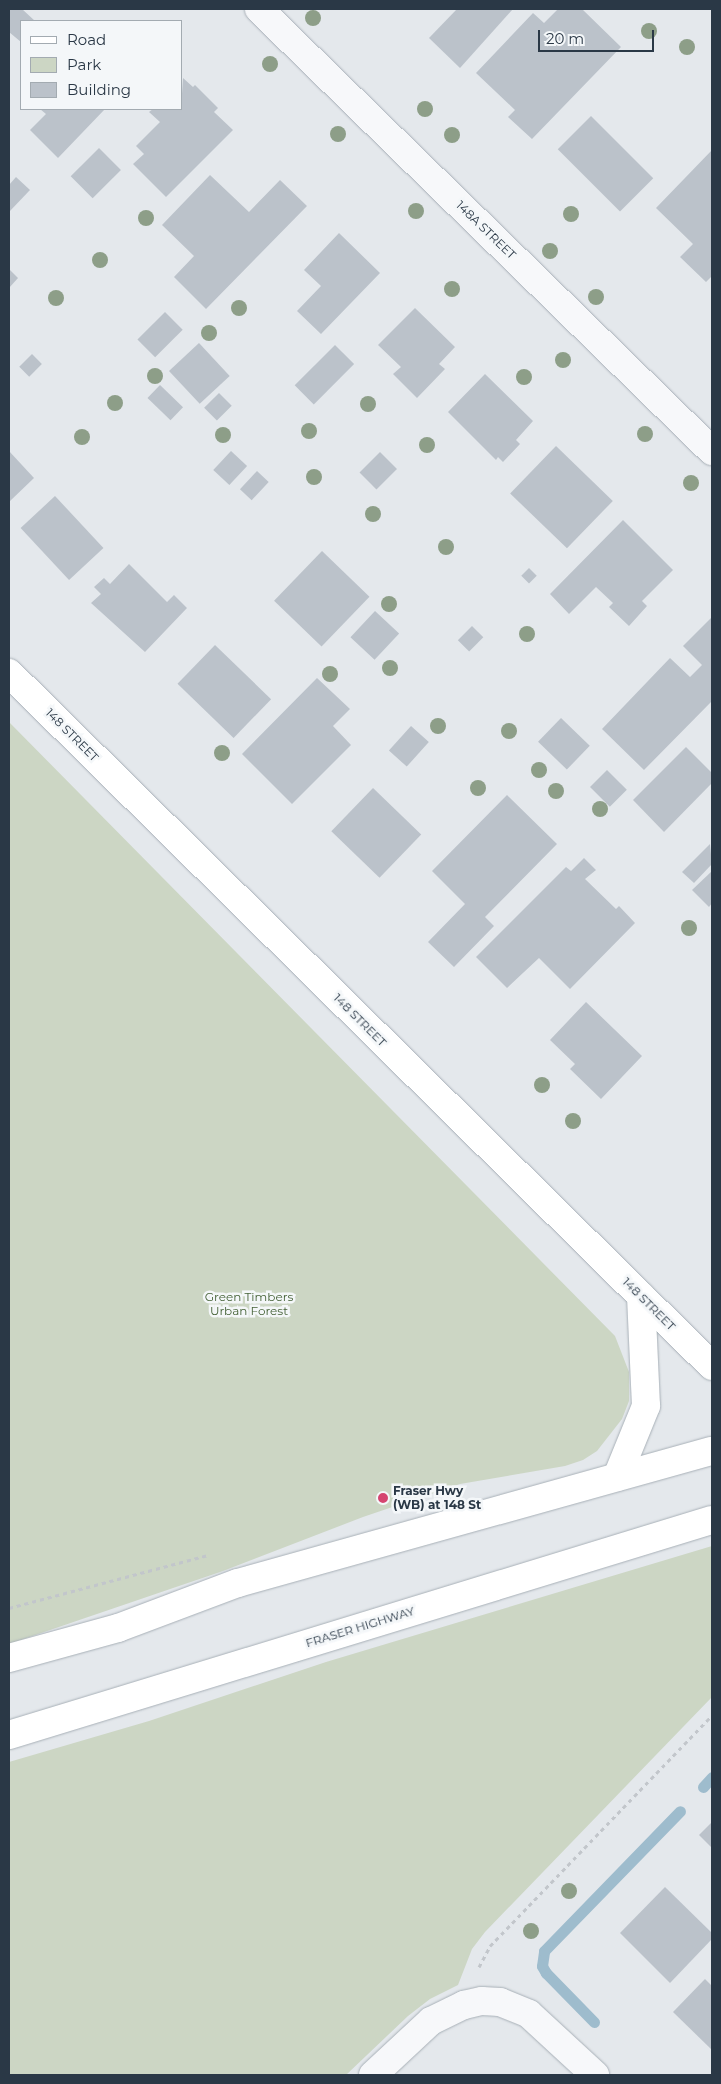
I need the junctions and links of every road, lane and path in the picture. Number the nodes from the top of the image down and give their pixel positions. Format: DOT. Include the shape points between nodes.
graph roads {
  1 [pos="259,9"];
  2 [pos="712,451"];
  3 [pos="9,673"];
  4 [pos="641,1296"];
  5 [pos="712,1366"];
  6 [pos="712,1451"];
  7 [pos="617,1477"];
  8 [pos="712,1520"];
  9 [pos="210,1554"];
  10 [pos="9,1608"];
  11 [pos="9,1658"];
  12 [pos="712,1715"];
  13 [pos="9,1735"];
  14 [pos="478,1975"];
  15 [pos="373,2075"];
  16 [pos="595,2075"];
  1 -- 2 [label="street, 148A STREET"];
  3 -- 4 [label="main road, 148 STREET"];
  4 -- 5 [label="main road, 148 STREET"];
  4 -- 7 [label="main road" via="646,1406"];
  6 -- 7 [label="main road"];
  7 -- 11 [label="main road" via="238,1583 118,1628"];
  8 -- 13 [label="main road, FRASER HIGHWAY"];
  9 -- 10 [label="path"];
  12 -- 14 [label="path" via="490,1946 482,1958"];
  15 -- 16 [label="street" via="431,2022 464,2005 482,2001 500,2002 529,2014"];
}
